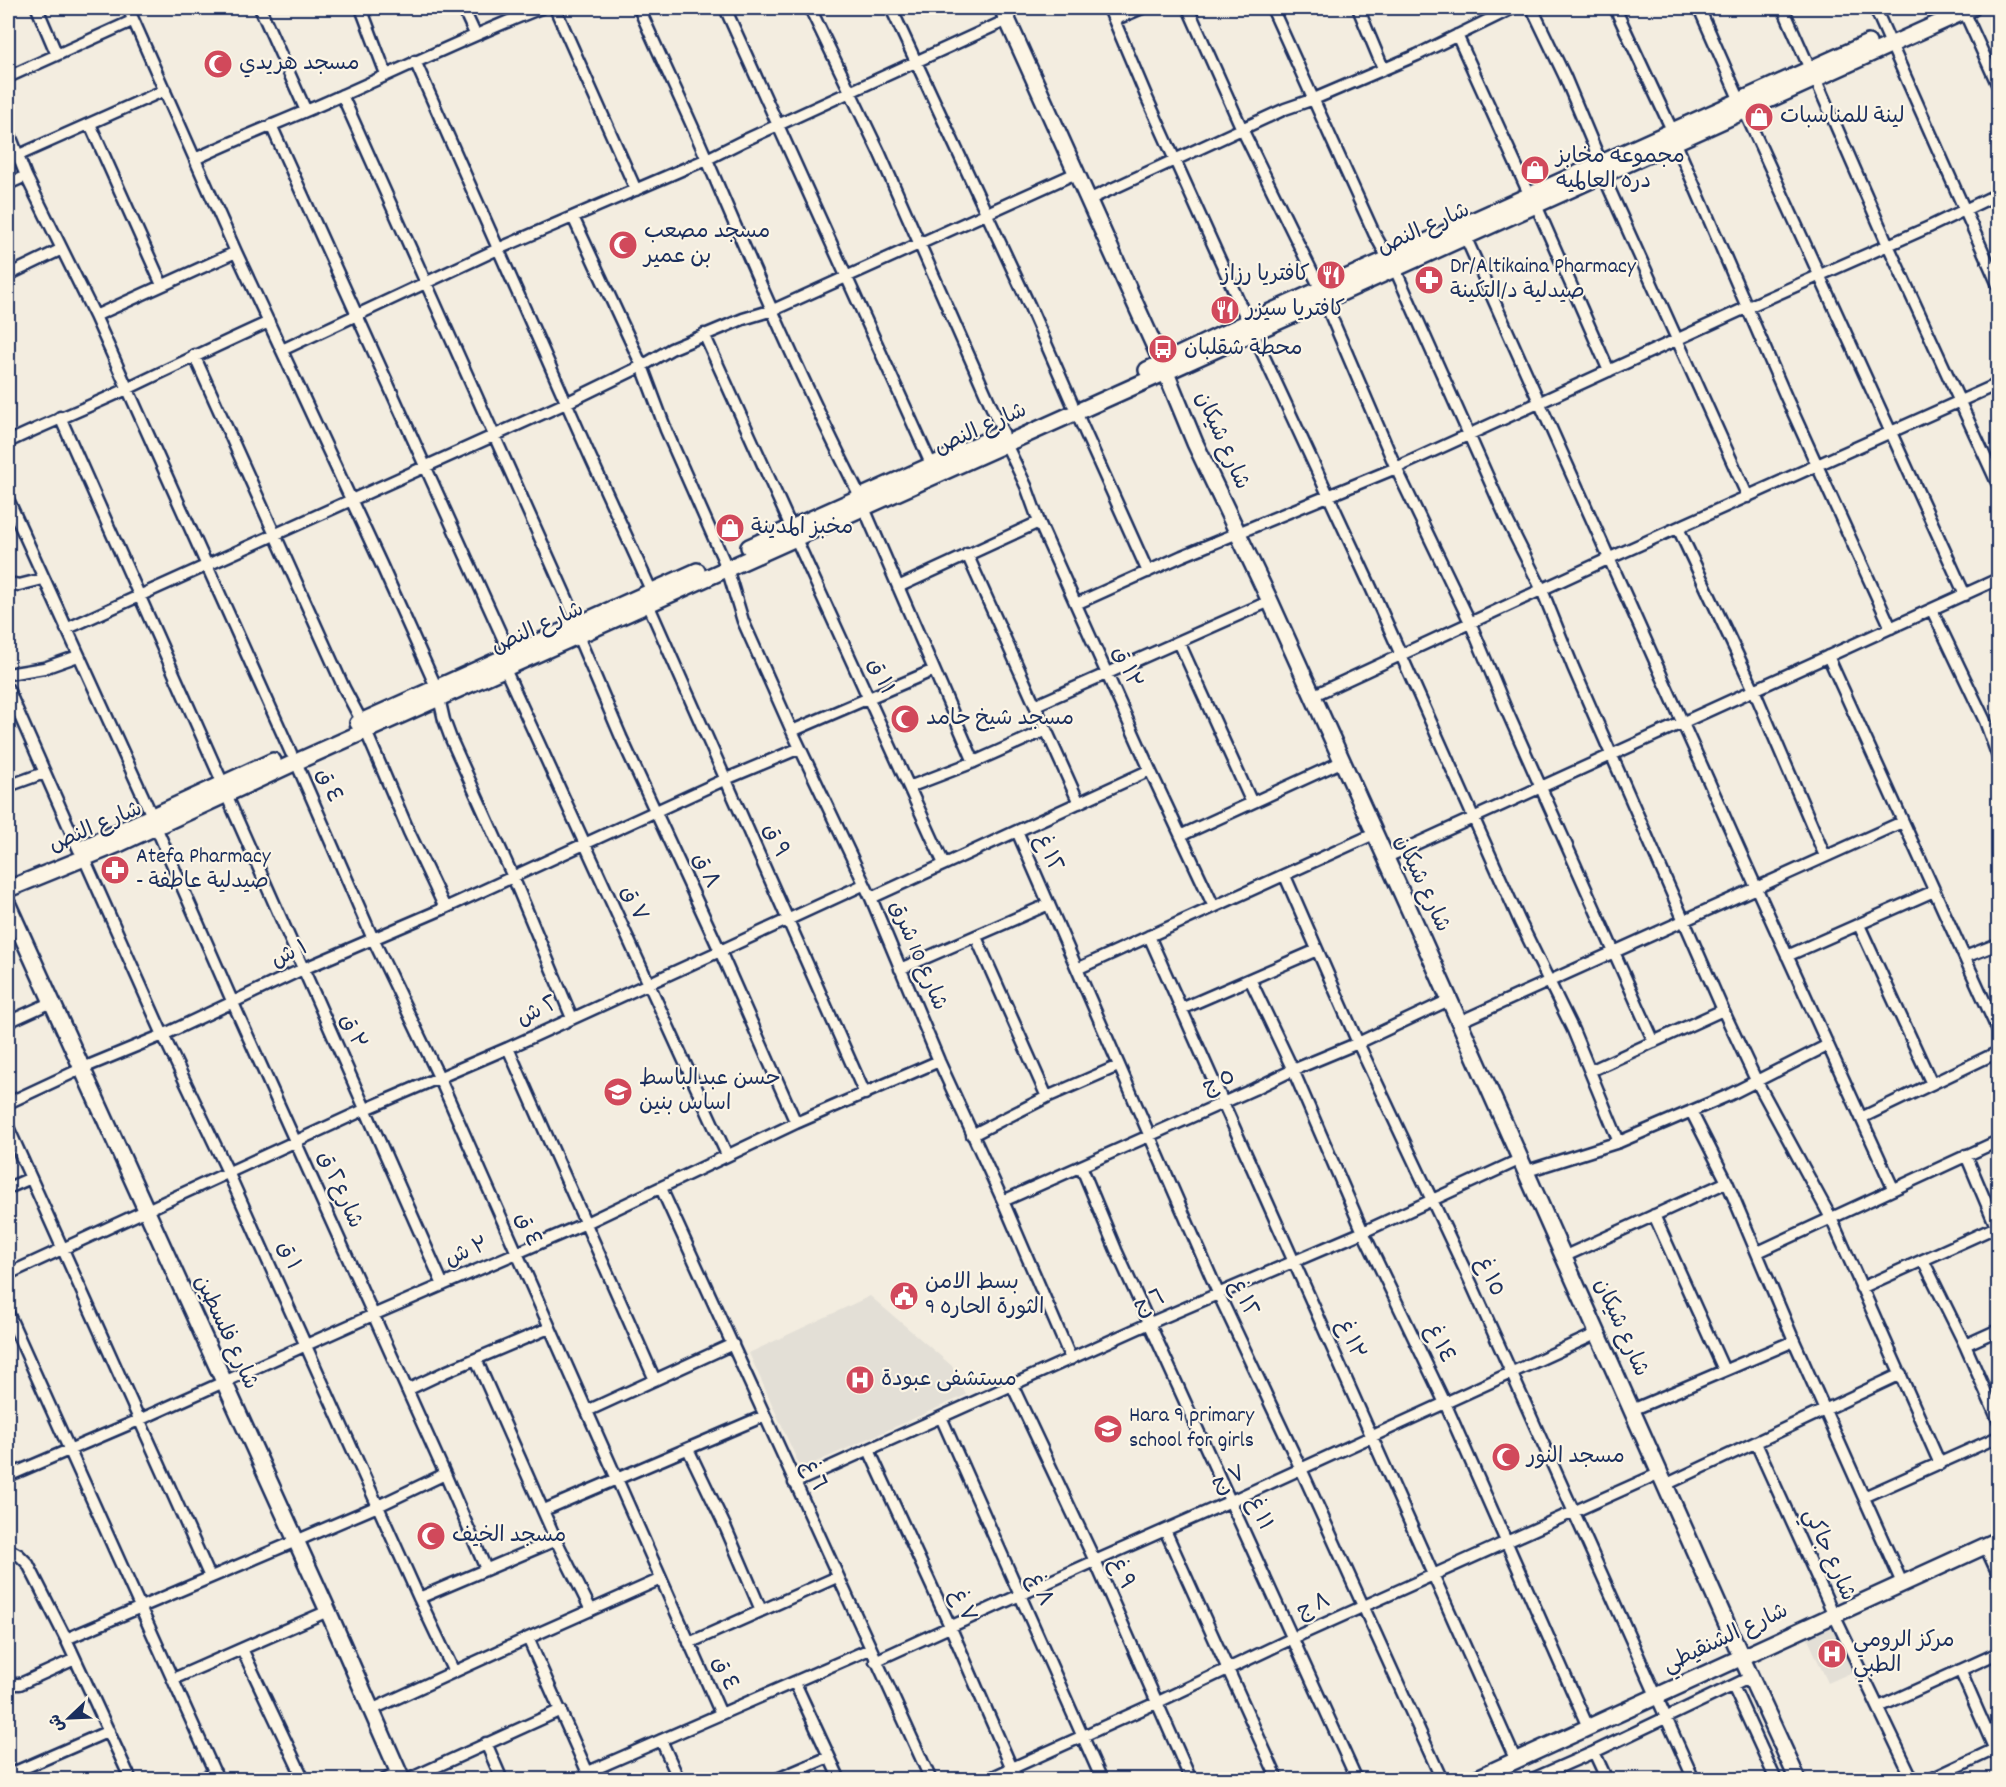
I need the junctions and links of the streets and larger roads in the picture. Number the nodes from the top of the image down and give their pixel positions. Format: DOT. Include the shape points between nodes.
graph roads {
  1 [pos="37,8"];
  2 [pos="128,8"];
  3 [pos="260,8"];
  4 [pos="360,8"];
  5 [pos="463,8"];
  6 [pos="541,8"];
  7 [pos="555,8"];
  8 [pos="639,8"];
  9 [pos="725,8"];
  10 [pos="810,8"];
  11 [pos="891,8"];
  12 [pos="1109,8"];
  13 [pos="1142,8"];
  14 [pos="1188,8"];
  15 [pos="1272,8"];
  16 [pos="1358,8"];
  17 [pos="1513,8"];
  18 [pos="1532,8"];
  19 [pos="1616,8"];
  20 [pos="1699,8"];
  21 [pos="1783,8"];
  22 [pos="1875,8"];
  23 [pos="1961,9"];
  24 [pos="1004,11"];
  25 [pos="1114,20"];
  26 [pos="132,21"];
  27 [pos="474,34"];
  28 [pos="1457,35"];
  29 [pos="1888,40"];
  30 [pos="57,55"];
  31 [pos="415,61"];
  32 [pos="916,62"];
  33 [pos="1383,68"];
  34 [pos="1813,73"];
  35 [pos="386,75"];
  36 [pos="8,78"];
  37 [pos="1998,86"];
  38 [pos="165,90"];
  39 [pos="850,93"];
  40 [pos="342,95"];
  41 [pos="1314,99"];
  42 [pos="1742,105"];
  43 [pos="306,111"];
  44 [pos="90,124"];
  45 [pos="271,125"];
  46 [pos="777,126"];
  47 [pos="1242,129"];
  48 [pos="8,130"];
  49 [pos="1673,136"];
  50 [pos="19,155"];
  51 [pos="195,159"];
  52 [pos="707,159"];
  53 [pos="1176,160"];
  54 [pos="1602,169"];
  55 [pos="1076,173"];
  56 [pos="26,176"];
  57 [pos="8,184"];
  58 [pos="636,190"];
  59 [pos="1998,194"];
  60 [pos="1088,200"];
  61 [pos="1533,200"];
  62 [pos="1966,209"];
  63 [pos="986,213"];
  64 [pos="573,217"];
  65 [pos="1465,236"];
  66 [pos="920,243"];
  67 [pos="1888,245"];
  68 [pos="62,249"];
  69 [pos="498,249"];
  70 [pos="236,252"];
  71 [pos="1392,264"];
  72 [pos="8,275"];
  73 [pos="1820,276"];
  74 [pos="847,278"];
  75 [pos="426,283"];
  76 [pos="162,285"];
  77 [pos="1998,285"];
  78 [pos="1323,295"];
  79 [pos="1748,307"];
  80 [pos="773,310"];
  81 [pos="357,314"];
  82 [pos="95,316"];
  83 [pos="269,322"];
  84 [pos="1250,327"];
  85 [pos="704,334"];
  86 [pos="1678,340"];
  87 [pos="282,350"];
  88 [pos="194,355"];
  89 [pos="642,366"];
  90 [pos="1164,368"];
  91 [pos="1609,371"];
  92 [pos="1998,384"];
  93 [pos="127,389"];
  94 [pos="1960,400"];
  95 [pos="1538,402"];
  96 [pos="567,403"];
  97 [pos="1074,407"];
  98 [pos="60,417"];
  99 [pos="1890,432"];
  100 [pos="1469,433"];
  101 [pos="494,436"];
  102 [pos="1005,438"];
  103 [pos="8,442"];
  104 [pos="1818,465"];
  105 [pos="932,466"];
  106 [pos="425,467"];
  107 [pos="1396,468"];
  108 [pos="1998,485"];
  109 [pos="1328,497"];
  110 [pos="1748,497"];
  111 [pos="8,499"];
  112 [pos="350,500"];
  113 [pos="863,503"];
  114 [pos="1039,522"];
  115 [pos="1678,528"];
  116 [pos="275,533"];
  117 [pos="794,534"];
  118 [pos="1238,534"];
  119 [pos="967,554"];
  120 [pos="1610,558"];
  121 [pos="724,564"];
  122 [pos="208,565"];
  123 [pos="1148,572"];
  124 [pos="43,579"];
  125 [pos="1998,579"];
  126 [pos="8,584"];
  127 [pos="898,586"];
  128 [pos="1542,590"];
  129 [pos="1965,595"];
  130 [pos="141,597"];
  131 [pos="650,597"];
  132 [pos="1270,601"];
  133 [pos="1076,604"];
  134 [pos="1932,610"];
  135 [pos="1470,622"];
  136 [pos="1891,628"];
  137 [pos="66,629"];
  138 [pos="578,629"];
  139 [pos="1179,642"];
  140 [pos="510,654"];
  141 [pos="1401,655"];
  142 [pos="78,656"];
  143 [pos="1828,656"];
  144 [pos="505,669"];
  145 [pos="934,670"];
  146 [pos="8,674"];
  147 [pos="1107,674"];
  148 [pos="8,689"];
  149 [pos="1754,690"];
  150 [pos="438,694"];
  151 [pos="1312,696"];
  152 [pos="869,699"];
  153 [pos="1036,705"];
  154 [pos="1683,722"];
  155 [pos="363,727"];
  156 [pos="1046,730"];
  157 [pos="792,731"];
  158 [pos="800,748"];
  159 [pos="1611,756"];
  160 [pos="293,758"];
  161 [pos="1998,758"];
  162 [pos="974,762"];
  163 [pos="1341,762"];
  164 [pos="1150,770"];
  165 [pos="44,773"];
  166 [pos="726,779"];
  167 [pos="8,786"];
  168 [pos="909,787"];
  169 [pos="1542,788"];
  170 [pos="224,789"];
  171 [pos="1079,803"];
  172 [pos="1252,803"];
  173 [pos="656,812"];
  174 [pos="1473,819"];
  175 [pos="154,822"];
  176 [pos="1902,822"];
  177 [pos="1017,831"];
  178 [pos="1374,834"];
  179 [pos="1182,835"];
  180 [pos="584,845"];
  181 [pos="82,854"];
  182 [pos="1825,856"];
  183 [pos="1385,858"];
  184 [pos="944,864"];
  185 [pos="1285,876"];
  186 [pos="513,877"];
  187 [pos="10,882"];
  188 [pos="863,885"];
  189 [pos="1756,887"];
  190 [pos="1934,891"];
  191 [pos="871,898"];
  192 [pos="1049,904"];
  193 [pos="8,905"];
  194 [pos="1214,907"];
  195 [pos="445,908"];
  196 [pos="789,920"];
  197 [pos="1684,921"];
  198 [pos="1859,925"];
  199 [pos="1149,936"];
  200 [pos="976,937"];
  201 [pos="373,939"];
  202 [pos="1998,944"];
  203 [pos="1317,950"];
  204 [pos="720,951"];
  205 [pos="1614,952"];
  206 [pos="1787,956"];
  207 [pos="1965,957"];
  208 [pos="303,969"];
  209 [pos="900,969"];
  210 [pos="1077,969"];
  211 [pos="1250,979"];
  212 [pos="1549,982"];
  213 [pos="648,984"];
  214 [pos="1449,1000"];
  215 [pos="52,1002"];
  216 [pos="233,1003"];
  217 [pos="1181,1009"];
  218 [pos="1723,1010"];
  219 [pos="572,1018"];
  220 [pos="8,1022"];
  221 [pos="1459,1022"];
  222 [pos="1998,1030"];
  223 [pos="163,1035"];
  224 [pos="1654,1041"];
  225 [pos="1358,1043"];
  226 [pos="1828,1045"];
  227 [pos="508,1048"];
  228 [pos="1998,1052"];
  229 [pos="939,1061"];
  230 [pos="1119,1066"];
  231 [pos="83,1068"];
  232 [pos="1293,1070"];
  233 [pos="1590,1071"];
  234 [pos="439,1077"];
  235 [pos="1756,1080"];
  236 [pos="1932,1084"];
  237 [pos="865,1094"];
  238 [pos="1047,1097"];
  239 [pos="8,1103"];
  240 [pos="1222,1103"];
  241 [pos="366,1109"];
  242 [pos="1691,1111"];
  243 [pos="1861,1118"];
  244 [pos="796,1123"];
  245 [pos="8,1127"];
  246 [pos="972,1135"];
  247 [pos="1150,1135"];
  248 [pos="295,1141"];
  249 [pos="1998,1141"];
  250 [pos="1619,1142"];
  251 [pos="727,1155"];
  252 [pos="1966,1155"];
  253 [pos="1524,1165"];
  254 [pos="1081,1166"];
  255 [pos="228,1172"];
  256 [pos="31,1178"];
  257 [pos="1727,1182"];
  258 [pos="8,1188"];
  259 [pos="661,1188"];
  260 [pos="1893,1188"];
  261 [pos="1003,1201"];
  262 [pos="1431,1201"];
  263 [pos="145,1210"];
  264 [pos="1654,1215"];
  265 [pos="1830,1218"];
  266 [pos="586,1222"];
  267 [pos="1997,1229"];
  268 [pos="1363,1232"];
  269 [pos="62,1248"];
  270 [pos="1758,1252"];
  271 [pos="516,1253"];
  272 [pos="1563,1257"];
  273 [pos="1923,1260"];
  274 [pos="1294,1262"];
  275 [pos="8,1274"];
  276 [pos="443,1285"];
  277 [pos="1861,1288"];
  278 [pos="1219,1295"];
  279 [pos="8,1313"];
  280 [pos="373,1315"];
  281 [pos="1150,1323"];
  282 [pos="549,1328"];
  283 [pos="1998,1329"];
  284 [pos="1598,1333"];
  285 [pos="1794,1341"];
  286 [pos="733,1344"];
  287 [pos="306,1345"];
  288 [pos="1965,1345"];
  289 [pos="476,1359"];
  290 [pos="1071,1359"];
  291 [pos="1724,1370"];
  292 [pos="1510,1373"];
  293 [pos="1901,1374"];
  294 [pos="656,1380"];
  295 [pos="223,1382"];
  296 [pos="1012,1385"];
  297 [pos="407,1390"];
  298 [pos="1445,1403"];
  299 [pos="1826,1409"];
  300 [pos="1632,1410"];
  301 [pos="587,1411"];
  302 [pos="764,1416"];
  303 [pos="941,1417"];
  304 [pos="139,1420"];
  305 [pos="1998,1420"];
  306 [pos="1371,1436"];
  307 [pos="1998,1437"];
  308 [pos="1756,1443"];
  309 [pos="688,1449"];
  310 [pos="69,1450"];
  311 [pos="869,1450"];
  312 [pos="1940,1464"];
  313 [pos="1301,1469"];
  314 [pos="446,1474"];
  315 [pos="8,1476"];
  316 [pos="617,1478"];
  317 [pos="1663,1479"];
  318 [pos="794,1483"];
  319 [pos="1864,1497"];
  320 [pos="1232,1501"];
  321 [pos="378,1506"];
  322 [pos="544,1510"];
  323 [pos="1573,1512"];
  324 [pos="1165,1530"];
  325 [pos="296,1540"];
  326 [pos="556,1540"];
  327 [pos="1506,1542"];
  328 [pos="1992,1543"];
  329 [pos="8,1549"];
  330 [pos="1095,1561"];
  331 [pos="486,1569"];
  332 [pos="1998,1574"];
  333 [pos="1434,1575"];
  334 [pos="837,1577"];
  335 [pos="210,1578"];
  336 [pos="661,1579"];
  337 [pos="1902,1583"];
  338 [pos="1020,1594"];
  339 [pos="419,1598"];
  340 [pos="141,1607"];
  341 [pos="1362,1607"];
  342 [pos="591,1610"];
  343 [pos="761,1610"];
  344 [pos="328,1611"];
  345 [pos="1834,1615"];
  346 [pos="950,1626"];
  347 [pos="528,1638"];
  348 [pos="1293,1638"];
  349 [pos="66,1639"];
  350 [pos="689,1643"];
  351 [pos="242,1649"];
  352 [pos="870,1649"];
  353 [pos="1998,1653"];
  354 [pos="1742,1656"];
  355 [pos="75,1659"];
  356 [pos="875,1660"];
  357 [pos="1228,1670"];
  358 [pos="1960,1670"];
  359 [pos="454,1672"];
  360 [pos="1751,1677"];
  361 [pos="173,1679"];
  362 [pos="795,1683"];
  363 [pos="8,1684"];
  364 [pos="1733,1686"];
  365 [pos="1656,1696"];
  366 [pos="1156,1703"];
  367 [pos="1879,1707"];
  368 [pos="371,1710"];
  369 [pos="561,1710"];
  370 [pos="721,1714"];
  371 [pos="1666,1719"];
  372 [pos="1588,1727"];
  373 [pos="109,1731"];
  374 [pos="1083,1736"];
  375 [pos="661,1740"];
  376 [pos="486,1743"];
  377 [pos="1594,1752"];
  378 [pos="1997,1753"];
  379 [pos="830,1757"];
  380 [pos="1516,1761"];
  381 [pos="1012,1768"];
  382 [pos="8,1775"];
  383 [pos="217,1776"];
  384 [pos="590,1776"];
  385 [pos="403,1777"];
  386 [pos="131,1779"];
  387 [pos="200,1779"];
  388 [pos="304,1779"];
  389 [pos="384,1779"];
  390 [pos="502,1779"];
  391 [pos="679,1779"];
  392 [pos="775,1779"];
  393 [pos="840,1779"];
  394 [pos="931,1779"];
  395 [pos="986,1779"];
  396 [pos="1017,1779"];
  397 [pos="1102,1779"];
  398 [pos="1191,1779"];
  399 [pos="1278,1779"];
  400 [pos="1357,1779"];
  401 [pos="1442,1779"];
  402 [pos="1473,1779"];
  403 [pos="1530,1779"];
  404 [pos="1607,1779"];
  405 [pos="1694,1779"];
  406 [pos="1776,1779"];
  407 [pos="1798,1779"];
  408 [pos="1913,1779"];
  409 [pos="1929,1779"];
  1 -- 30 [label="street"];
  2 -- 26 [label="street"];
  3 -- 43 [label="street"];
  4 -- 35 [label="street"];
  5 -- 27 [label="street"];
  6 -- 27 [label="street"];
  7 -- 58 [label="street"];
  8 -- 52 [label="street"];
  9 -- 46 [label="street"];
  10 -- 39 [label="street, ١٣ ق"];
  11 -- 32 [label="street"];
  12 -- 25 [label="street"];
  13 -- 25 [label="street"];
  14 -- 47 [label="street"];
  15 -- 41 [label="street"];
  16 -- 33 [label="street"];
  17 -- 28 [label="street"];
  18 -- 54 [label="street"];
  19 -- 49 [label="street"];
  20 -- 42 [label="street"];
  21 -- 34 [label="street"];
  22 -- 29 [label="street"];
  23 -- 29 [label="street, شارع النص"];
  23 -- 37 [label="street"];
  24 -- 32 [label="street"];
  24 -- 55 [label="street, شارع شيكان"];
  25 -- 53 [label="street"];
  26 -- 30 [label="street"];
  26 -- 38 [label="street"];
  27 -- 31 [label="street"];
  28 -- 33 [label="street"];
  28 -- 61 [label="street"];
  29 -- 34 [label="street, شارع النص"];
  29 -- 62 [label="street"];
  30 -- 36 [label="street"];
  31 -- 35 [label="street"];
  31 -- 69 [label="street, ٩ ق"];
  32 -- 39 [label="street"];
  32 -- 63 [label="street"];
  33 -- 41 [label="street"];
  34 -- 42 [label="street, شارع النص"];
  34 -- 67 [label="street"];
  35 -- 40 [label="street"];
  38 -- 44 [label="street"];
  38 -- 51 [label="street"];
  39 -- 46 [label="street"];
  39 -- 66 [label="street, ١٣ ق"];
  40 -- 43 [label="street"];
  40 -- 75 [label="street, ٨ ق"];
  41 -- 47 [label="street"];
  41 -- 71 [label="street" via="1374,233"];
  42 -- 49 [label="street, شارع النص"];
  42 -- 73 [label="street"];
  43 -- 45 [label="street"];
  44 -- 50 [label="street"];
  44 -- 76 [label="street"];
  45 -- 51 [label="street"];
  45 -- 81 [label="street"];
  46 -- 52 [label="street"];
  46 -- 74 [label="street"];
  47 -- 53 [label="street"];
  47 -- 78 [label="street"];
  48 -- 50 [label="street, ٤ ق"];
  49 -- 54 [label="street, شارع النص"];
  49 -- 79 [label="street"];
  50 -- 56 [label="street, ٤ ق"];
  51 -- 70 [label="street"];
  52 -- 58 [label="street"];
  52 -- 80 [label="street"];
  53 -- 60 [label="street"];
  53 -- 84 [label="street"];
  54 -- 61 [label="street, شارع النص"];
  54 -- 86 [label="street"];
  55 -- 60 [label="street, شارع شيكان"];
  55 -- 63 [label="street"];
  56 -- 57 [label="street"];
  56 -- 68 [label="street, ٤ ق"];
  58 -- 64 [label="street"];
  59 -- 62 [label="street"];
  60 -- 90 [label="street, شارع شيكان"];
  61 -- 65 [label="street, شارع النص"];
  61 -- 71 [label="street, شارع النص"];
  61 -- 91 [label="street"];
  62 -- 67 [label="street"];
  62 -- 77 [label="street"];
  63 -- 66 [label="street"];
  63 -- 97 [label="street"];
  64 -- 69 [label="street"];
  64 -- 89 [label="street, شارع 10 شرق"];
  65 -- 71 [label="street, شارع النص"];
  65 -- 95 [label="street"];
  66 -- 74 [label="street"];
  66 -- 102 [label="street, ١٣ ق"];
  67 -- 73 [label="street"];
  67 -- 94 [label="street"];
  68 -- 72 [label="street"];
  68 -- 82 [label="street, ٤ ق"];
  69 -- 75 [label="street"];
  69 -- 96 [label="street, ٩ ق"];
  70 -- 76 [label="street"];
  70 -- 83 [label="street"];
  71 -- 78 [label="street, شارع النص"];
  71 -- 100 [label="street"];
  73 -- 79 [label="street"];
  73 -- 99 [label="street"];
  74 -- 80 [label="street"];
  74 -- 105 [label="street"];
  75 -- 81 [label="street"];
  75 -- 101 [label="street, ٨ ق"];
  76 -- 82 [label="street"];
  78 -- 84 [label="street, شارع النص"];
  78 -- 107 [label="street"];
  79 -- 86 [label="street"];
  79 -- 104 [label="street"];
  80 -- 85 [label="street"];
  80 -- 113 [label="street"];
  81 -- 87 [label="street"];
  81 -- 106 [label="street"];
  82 -- 93 [label="street, ٤ ق"];
  83 -- 87 [label="street"];
  83 -- 88 [label="street"];
  84 -- 90 [label="street, شارع النص"];
  84 -- 109 [label="street"];
  85 -- 89 [label="street"];
  85 -- 117 [label="street, ١١ ق"];
  86 -- 91 [label="street"];
  86 -- 110 [label="street"];
  87 -- 112 [label="street"];
  88 -- 93 [label="street"];
  88 -- 116 [label="street"];
  89 -- 96 [label="street"];
  89 -- 121 [label="street, شارع 10 شرق"];
  90 -- 97 [label="street, شارع النص"];
  90 -- 118 [label="street, شارع شيكان"];
  91 -- 95 [label="street"];
  92 -- 94 [label="street"];
  93 -- 98 [label="street"];
  93 -- 122 [label="street, ٤ ق"];
  94 -- 99 [label="street"];
  94 -- 108 [label="street"];
  95 -- 100 [label="street"];
  95 -- 120 [label="street"];
  96 -- 101 [label="street"];
  96 -- 131 [label="street, ٩ ق"];
  97 -- 102 [label="street, شارع النص"];
  97 -- 123 [label="street"];
  98 -- 103 [label="street"];
  98 -- 130 [label="street, ٣ ق"];
  99 -- 104 [label="street"];
  99 -- 129 [label="street"];
  100 -- 107 [label="street"];
  100 -- 128 [label="street"];
  101 -- 106 [label="street"];
  101 -- 138 [label="street, ٨ ق"];
  102 -- 105 [label="street, شارع النص"];
  102 -- 113 [label="street, شارع النص"];
  102 -- 114 [label="street, ١٣ ق"];
  104 -- 110 [label="street"];
  104 -- 136 [label="street"];
  105 -- 113 [label="street, شارع النص"];
  106 -- 112 [label="street"];
  106 -- 140 [label="street"];
  107 -- 109 [label="street"];
  107 -- 135 [label="street"];
  109 -- 118 [label="street"];
  109 -- 141 [label="street"];
  110 -- 115 [label="street"];
  111 -- 124 [label="street, شارع٢ ق"];
  112 -- 116 [label="street"];
  112 -- 150 [label="street"];
  113 -- 117 [label="street, شارع النص"];
  113 -- 127 [label="street"];
  114 -- 119 [label="street"];
  114 -- 133 [label="street, ١٣ ق"];
  115 -- 120 [label="street"];
  115 -- 149 [label="street"];
  116 -- 122 [label="street"];
  116 -- 155 [label="street"];
  117 -- 121 [label="street, شارع النص"];
  117 -- 152 [label="street, ١١ ق"];
  118 -- 123 [label="street"];
  118 -- 132 [label="street, شارع شيكان"];
  119 -- 127 [label="street"];
  119 -- 153 [label="street"];
  120 -- 128 [label="street"];
  120 -- 154 [label="street"];
  121 -- 131 [label="street, شارع النص"];
  121 -- 157 [label="street, شارع 10 شرق" via="743,621"];
  122 -- 130 [label="street"];
  122 -- 160 [label="street, ٤ ق"];
  123 -- 133 [label="street"];
  124 -- 126 [label="street"];
  124 -- 137 [label="street, شارع٢ ق"];
  125 -- 129 [label="street"];
  127 -- 145 [label="street"];
  128 -- 135 [label="street"];
  128 -- 159 [label="street"];
  129 -- 134 [label="street"];
  130 -- 137 [label="street"];
  130 -- 170 [label="street, ٣ ق"];
  131 -- 138 [label="street, شارع النص"];
  131 -- 166 [label="street, ٩ ق"];
  132 -- 139 [label="street"];
  132 -- 151 [label="street, شارع شيكان"];
  133 -- 147 [label="street, ١٣ ق"];
  134 -- 136 [label="street"];
  134 -- 161 [label="street" via="1985,721"];
  135 -- 141 [label="street"];
  135 -- 169 [label="street"];
  136 -- 143 [label="street"];
  137 -- 142 [label="street, شارع٢ ق"];
  138 -- 140 [label="street, شارع النص"];
  138 -- 144 [label="street, شارع النص"];
  138 -- 173 [label="street, ٨ ق"];
  139 -- 147 [label="street"];
  139 -- 172 [label="street"];
  140 -- 150 [label="street, شارع النص"];
  141 -- 151 [label="street"];
  141 -- 174 [label="street"];
  142 -- 146 [label="street" via="44,668"];
  142 -- 175 [label="street, شارع٢ ق"];
  143 -- 149 [label="street"];
  143 -- 176 [label="street"];
  144 -- 150 [label="street, شارع النص"];
  144 -- 180 [label="street, ٧ ق"];
  145 -- 152 [label="street"];
  145 -- 162 [label="street"];
  147 -- 153 [label="street"];
  147 -- 164 [label="street, ١٣ ق"];
  148 -- 165 [label="street, ١ ق"];
  149 -- 154 [label="street"];
  149 -- 182 [label="street"];
  150 -- 155 [label="street, شارع النص"];
  150 -- 186 [label="street" via="451,739"];
  151 -- 163 [label="street, شارع شيكان"];
  152 -- 157 [label="street"];
  152 -- 168 [label="street, ١١ ق"];
  153 -- 156 [label="street"];
  154 -- 159 [label="street"];
  154 -- 189 [label="street"];
  155 -- 160 [label="street, شارع النص"];
  155 -- 195 [label="street"];
  156 -- 162 [label="street"];
  156 -- 171 [label="street"];
  157 -- 158 [label="street, شارع 10 شرق"];
  158 -- 166 [label="street, ١ ش"];
  158 -- 188 [label="street, شارع 10 شرق"];
  159 -- 169 [label="street"];
  159 -- 197 [label="street"];
  160 -- 170 [label="street, شارع النص"];
  160 -- 201 [label="street, ٤ ق"];
  162 -- 168 [label="street"];
  163 -- 172 [label="street"];
  163 -- 178 [label="street, شارع شيكان"];
  164 -- 171 [label="street"];
  164 -- 179 [label="street, ١٣ ق"];
  165 -- 167 [label="street"];
  165 -- 181 [label="street, ١ ق"];
  166 -- 173 [label="street, ١ ش"];
  166 -- 196 [label="street, ٩ ق"];
  168 -- 184 [label="street, ١١ ق"];
  169 -- 174 [label="street"];
  169 -- 205 [label="street"];
  170 -- 175 [label="street, شارع النص"];
  170 -- 208 [label="street, ٣ ق"];
  171 -- 177 [label="street"];
  172 -- 179 [label="street"];
  173 -- 180 [label="street, ١ ش"];
  173 -- 204 [label="street, ٨ ق"];
  174 -- 183 [label="street"];
  174 -- 212 [label="street"];
  175 -- 181 [label="street, شارع النص"];
  175 -- 216 [label="street, شارع٢ ق"];
  176 -- 182 [label="street"];
  176 -- 190 [label="street"];
  177 -- 184 [label="street"];
  177 -- 192 [label="street, ١٢ غ"];
  178 -- 183 [label="street, شارع شيكان"];
  178 -- 185 [label="street"];
  179 -- 194 [label="street, ١٣ ق"];
  180 -- 186 [label="street, ١ ش"];
  180 -- 213 [label="street, ٧ ق"];
  181 -- 187 [label="street, شارع النص"];
  181 -- 223 [label="street, ١ ق"];
  182 -- 189 [label="street"];
  183 -- 214 [label="street, شارع شيكان"];
  184 -- 191 [label="street"];
  185 -- 194 [label="street"];
  185 -- 203 [label="street, ١٥ غ"];
  186 -- 195 [label="street, ١ ش"];
  186 -- 219 [label="street"];
  188 -- 191 [label="street, شارع 10 شرق"];
  188 -- 196 [label="street, ٢ ش"];
  189 -- 197 [label="street"];
  189 -- 206 [label="street"];
  190 -- 198 [label="street"];
  190 -- 207 [label="street"];
  191 -- 209 [label="street, شارع 10 شرق"];
  192 -- 200 [label="street"];
  192 -- 210 [label="street, ١٢ غ"];
  193 -- 215 [label="street, شارع فلسطين"];
  194 -- 199 [label="street"];
  195 -- 201 [label="street, ١ ش"];
  196 -- 204 [label="street, ٢ ش"];
  196 -- 237 [label="street, ٩ ق"];
  197 -- 205 [label="street"];
  197 -- 218 [label="street"];
  198 -- 206 [label="street"];
  198 -- 236 [label="street"];
  199 -- 210 [label="street"];
  199 -- 217 [label="street, ١٣ غ"];
  200 -- 209 [label="street"];
  200 -- 238 [label="street"];
  201 -- 208 [label="street, ١ ش"];
  201 -- 234 [label="street, ٤ ق"];
  202 -- 207 [label="street"];
  203 -- 211 [label="street"];
  203 -- 225 [label="street, ١٥ غ"];
  204 -- 213 [label="street, ٢ ش"];
  204 -- 244 [label="street, ٨ ق"];
  205 -- 212 [label="street"];
  205 -- 224 [label="street"];
  206 -- 226 [label="street"];
  207 -- 222 [label="street"];
  208 -- 216 [label="street, ١ ش"];
  208 -- 241 [label="street, ٣ ق"];
  209 -- 229 [label="street, شارع 10 شرق"];
  210 -- 230 [label="street, ١٢ غ"];
  211 -- 217 [label="street"];
  211 -- 232 [label="street, ١٤ غ"];
  212 -- 221 [label="street"];
  212 -- 233 [label="street"];
  213 -- 219 [label="street, ٢ ش"];
  213 -- 251 [label="street, ٧ ق"];
  214 -- 221 [label="street, شارع شيكان"];
  214 -- 225 [label="street, ٥ ج"];
  215 -- 220 [label="street"];
  215 -- 231 [label="street, شارع فلسطين"];
  216 -- 223 [label="street, ١ ش"];
  216 -- 248 [label="street, شارع٢ ق"];
  217 -- 240 [label="street, ١٣ غ"];
  218 -- 224 [label="street"];
  218 -- 235 [label="street"];
  219 -- 227 [label="street, ٢ ش"];
  221 -- 253 [label="street, شارع شيكان"];
  223 -- 231 [label="street, ١ ش"];
  223 -- 255 [label="street, ١ ق"];
  224 -- 233 [label="street"];
  225 -- 232 [label="street, ٥ ج"];
  225 -- 262 [label="street, ١٥ غ"];
  226 -- 235 [label="street, ٦ ج"];
  226 -- 243 [label="street"];
  227 -- 234 [label="street, ٢ ش"];
  227 -- 266 [label="street"];
  228 -- 236 [label="street"];
  229 -- 237 [label="street, ٣ ش"];
  229 -- 246 [label="street, شارع 10 شرق"];
  230 -- 238 [label="street"];
  230 -- 247 [label="street, ١٢ غ"];
  231 -- 239 [label="street, ١ ش"];
  231 -- 263 [label="street, شارع فلسطين"];
  232 -- 240 [label="street, ٥ ج"];
  232 -- 268 [label="street, ١٤ غ"];
  233 -- 250 [label="street"];
  234 -- 241 [label="street, ٢ ش"];
  234 -- 271 [label="street, ٤ ق"];
  235 -- 242 [label="street, ٦ ج"];
  235 -- 265 [label="street"];
  236 -- 243 [label="street"];
  237 -- 244 [label="street, ٣ ش"];
  238 -- 246 [label="street"];
  240 -- 247 [label="street, ٥ ج"];
  240 -- 274 [label="street, ١٣ غ"];
  241 -- 248 [label="street, ٢ ش"];
  241 -- 276 [label="street, ٣ ق"];
  242 -- 250 [label="street, ٦ ج"];
  242 -- 257 [label="street"];
  243 -- 260 [label="street"];
  244 -- 251 [label="street, ٣ ش"];
  245 -- 256 [label="street"];
  246 -- 261 [label="street, شارع 10 شرق"];
  247 -- 254 [label="street, ٥ ج"];
  247 -- 278 [label="street, ١٢ غ"];
  248 -- 255 [label="street, ٢ ش"];
  248 -- 280 [label="street, شارع٢ ق"];
  249 -- 252 [label="street"];
  250 -- 253 [label="street, ٦ ج"];
  251 -- 259 [label="street, ٣ ش"];
  252 -- 260 [label="street"];
  252 -- 267 [label="street"];
  253 -- 262 [label="street, ٦ ج"];
  253 -- 272 [label="street, شارع شيكان"];
  254 -- 261 [label="street, ٥ ج"];
  254 -- 281 [label="street, ١١ غ"];
  255 -- 263 [label="street, ٢ ش"];
  255 -- 287 [label="street, ١ ق"];
  256 -- 258 [label="street"];
  256 -- 269 [label="street"];
  257 -- 264 [label="street"];
  257 -- 270 [label="street"];
  259 -- 266 [label="street, ٣ ش"];
  259 -- 286 [label="street, ٦ غ"];
  260 -- 265 [label="street"];
  261 -- 290 [label="street, شارع 10 شرق"];
  262 -- 268 [label="street, ٦ ج"];
  262 -- 292 [label="street, ١٥ غ"];
  263 -- 269 [label="street, ٢ ش"];
  263 -- 295 [label="street, شارع فلسطين"];
  264 -- 272 [label="street"];
  264 -- 291 [label="street"];
  265 -- 270 [label="street"];
  265 -- 277 [label="street"];
  266 -- 271 [label="street, ٣ ش"];
  266 -- 294 [label="street"];
  267 -- 273 [label="street"];
  268 -- 274 [label="street, ٦ ج"];
  268 -- 298 [label="street, ١٤ غ"];
  269 -- 275 [label="street, ٢ ش"];
  269 -- 304 [label="street"];
  270 -- 285 [label="street"];
  271 -- 276 [label="street, ٣ ش"];
  271 -- 282 [label="street, ٤ ق"];
  272 -- 284 [label="street, شارع شيكان"];
  273 -- 277 [label="street"];
  273 -- 288 [label="street"];
  274 -- 278 [label="street, ٦ ج"];
  274 -- 306 [label="street, ١٣ غ"];
  276 -- 280 [label="street, ٣ ش"];
  277 -- 293 [label="street"];
  278 -- 281 [label="street, ٦ ج"];
  278 -- 313 [label="street, ١٢ غ"];
  279 -- 310 [label="street"];
  280 -- 287 [label="street, ٣ ش"];
  280 -- 297 [label="street, شارع٢ ق"];
  281 -- 290 [label="street, ٦ ج"];
  281 -- 320 [label="street, ١١ غ"];
  282 -- 289 [label="street"];
  282 -- 301 [label="street, ٤ ق"];
  283 -- 288 [label="street"];
  284 -- 292 [label="street, ٧ ج"];
  284 -- 300 [label="street, شارع شيكان"];
  285 -- 291 [label="street"];
  285 -- 299 [label="street"];
  286 -- 294 [label="street"];
  286 -- 302 [label="street, ٦ غ"];
  287 -- 295 [label="street, ٣ ش"];
  287 -- 321 [label="street, ١ ق"];
  288 -- 305 [label="street"];
  289 -- 297 [label="street"];
  289 -- 322 [label="street"];
  290 -- 296 [label="street, ٦ ج"];
  291 -- 300 [label="street"];
  292 -- 298 [label="street, ٧ ج"];
  292 -- 323 [label="street, ١٥ غ"];
  293 -- 299 [label="street, ٨ ج"];
  293 -- 312 [label="street"];
  294 -- 301 [label="street"];
  295 -- 304 [label="street, ٣ ش"];
  295 -- 325 [label="street, شارع فلسطين"];
  296 -- 303 [label="street, ٦ ج"];
  296 -- 330 [label="street, ٩ غ"];
  297 -- 314 [label="street, شارع٢ ق"];
  298 -- 306 [label="street, ٧ ج"];
  298 -- 327 [label="street, ١٤ غ"];
  299 -- 308 [label="street, ٨ ج"];
  299 -- 319 [label="street"];
  300 -- 317 [label="street, شارع شيكان"];
  301 -- 316 [label="street, ٤ ق"];
  302 -- 309 [label="street"];
  302 -- 318 [label="street, ٦ غ"];
  303 -- 311 [label="street, ٦ ج"];
  303 -- 338 [label="street, ٨ غ"];
  304 -- 310 [label="street, ٣ ش"];
  304 -- 335 [label="street"];
  306 -- 313 [label="street, ٧ ج"];
  306 -- 333 [label="street, ١٣ غ"];
  307 -- 312 [label="street"];
  308 -- 317 [label="street, ٨ ج"];
  308 -- 345 [label="street, شارع جاكي"];
  309 -- 316 [label="street"];
  309 -- 343 [label="street"];
  310 -- 315 [label="street, ٣ ش"];
  310 -- 340 [label="street"];
  311 -- 318 [label="street, ٦ ج"];
  311 -- 346 [label="street, ٧ غ"];
  312 -- 319 [label="street"];
  313 -- 320 [label="street, ٧ ج"];
  313 -- 341 [label="street, ١٢ غ"];
  314 -- 321 [label="street"];
  314 -- 331 [label="street, شارع٢ ق"];
  316 -- 322 [label="street"];
  316 -- 336 [label="street, ٤ ق"];
  317 -- 323 [label="street, ٨ ج"];
  317 -- 354 [label="street, شارع شيكان"];
  318 -- 334 [label="street, ٦ غ"];
  319 -- 337 [label="street"];
  320 -- 324 [label="street, ٧ ج"];
  320 -- 348 [label="street, ١١ غ"];
  321 -- 325 [label="street"];
  321 -- 339 [label="street, ١ ق"];
  322 -- 326 [label="street"];
  323 -- 327 [label="street, ٨ ج"];
  323 -- 365 [label="street, ١٥ غ"];
  324 -- 330 [label="street, ٧ ج"];
  324 -- 357 [label="street"];
  325 -- 335 [label="street"];
  325 -- 344 [label="street, شارع فلسطين"];
  326 -- 331 [label="street"];
  326 -- 342 [label="street"];
  327 -- 333 [label="street, ٨ ج"];
  327 -- 372 [label="street, ١٤ غ"];
  328 -- 332 [label="street"];
  328 -- 337 [label="street, شارع الشنقيطي"];
  329 -- 349 [label="street" via="28,1564"];
  330 -- 338 [label="street, ٧ ج"];
  330 -- 366 [label="street, ٩ غ"];
  331 -- 339 [label="street"];
  333 -- 341 [label="street, ٨ ج"];
  333 -- 380 [label="street, ١٣ غ"];
  334 -- 343 [label="street"];
  334 -- 352 [label="street, ٦ غ"];
  335 -- 340 [label="street"];
  336 -- 342 [label="street"];
  336 -- 350 [label="street, ٤ ق"];
  337 -- 345 [label="street, شارع الشنقيطي"];
  338 -- 346 [label="street, ٧ ج"];
  338 -- 374 [label="street, ٨ غ"];
  339 -- 359 [label="street, ١ ق"];
  340 -- 349 [label="street"];
  340 -- 361 [label="street"];
  341 -- 348 [label="street, ٨ ج"];
  341 -- 401 [label="street, ١٢ غ"];
  342 -- 347 [label="street"];
  343 -- 350 [label="street"];
  344 -- 351 [label="street"];
  344 -- 368 [label="street, شارع فلسطين"];
  345 -- 354 [label="street, شارع الشنقيطي"];
  345 -- 367 [label="street, شارع جاكي"];
  346 -- 356 [label="street, ٧ ج"];
  346 -- 381 [label="street, ٧ غ"];
  347 -- 359 [label="street"];
  347 -- 369 [label="street"];
  348 -- 357 [label="street, ٨ ج"];
  348 -- 400 [label="street, ١١ غ"];
  349 -- 355 [label="street"];
  350 -- 370 [label="street, ٤ ق"];
  351 -- 361 [label="street"];
  351 -- 388 [label="street"];
  352 -- 356 [label="street, ٦ غ"];
  352 -- 362 [label="street"];
  353 -- 358 [label="street"];
  354 -- 360 [label="street, شارع شيكان"];
  354 -- 365 [label="street, شارع الشنقيطي"];
  355 -- 363 [label="street" via="20,1684"];
  355 -- 373 [label="street"];
  356 -- 394 [label="street, ٦ غ"];
  357 -- 366 [label="street, ٨ ج"];
  357 -- 399 [label="street"];
  358 -- 367 [label="street"];
  358 -- 378 [label="street"];
  359 -- 368 [label="street"];
  360 -- 364 [label="street"];
  360 -- 407 [label="street, شارع شيكان"];
  361 -- 383 [label="street"];
  362 -- 370 [label="street"];
  362 -- 379 [label="street"];
  364 -- 371 [label="street"];
  364 -- 406 [label="street"];
  365 -- 371 [label="street, ١٥ غ"];
  365 -- 372 [label="street, شارع الشنقيطي"];
  366 -- 374 [label="street, ٨ ج"];
  366 -- 398 [label="street, ٩ غ"];
  367 -- 408 [label="street, شارع جاكي"];
  368 -- 385 [label="street, شارع فلسطين"];
  369 -- 376 [label="street"];
  369 -- 384 [label="street"];
  370 -- 375 [label="street"];
  371 -- 377 [label="street"];
  371 -- 405 [label="street, ١٥ غ"];
  372 -- 380 [label="street, شارع الشنقيطي"];
  373 -- 382 [label="street"];
  373 -- 386 [label="street"];
  374 -- 381 [label="street, ٨ ج"];
  374 -- 397 [label="street, ٨ غ"];
  375 -- 384 [label="street"];
  375 -- 391 [label="street"];
  376 -- 385 [label="street"];
  376 -- 390 [label="street"];
  377 -- 403 [label="street"];
  377 -- 404 [label="street"];
  378 -- 409 [label="street"];
  379 -- 392 [label="street"];
  379 -- 393 [label="street"];
  380 -- 402 [label="street, شارع الشنقيطي"];
  381 -- 395 [label="street, ٨ ج"];
  381 -- 396 [label="street, ٧ غ"];
  383 -- 387 [label="street"];
  385 -- 389 [label="street"];
}
